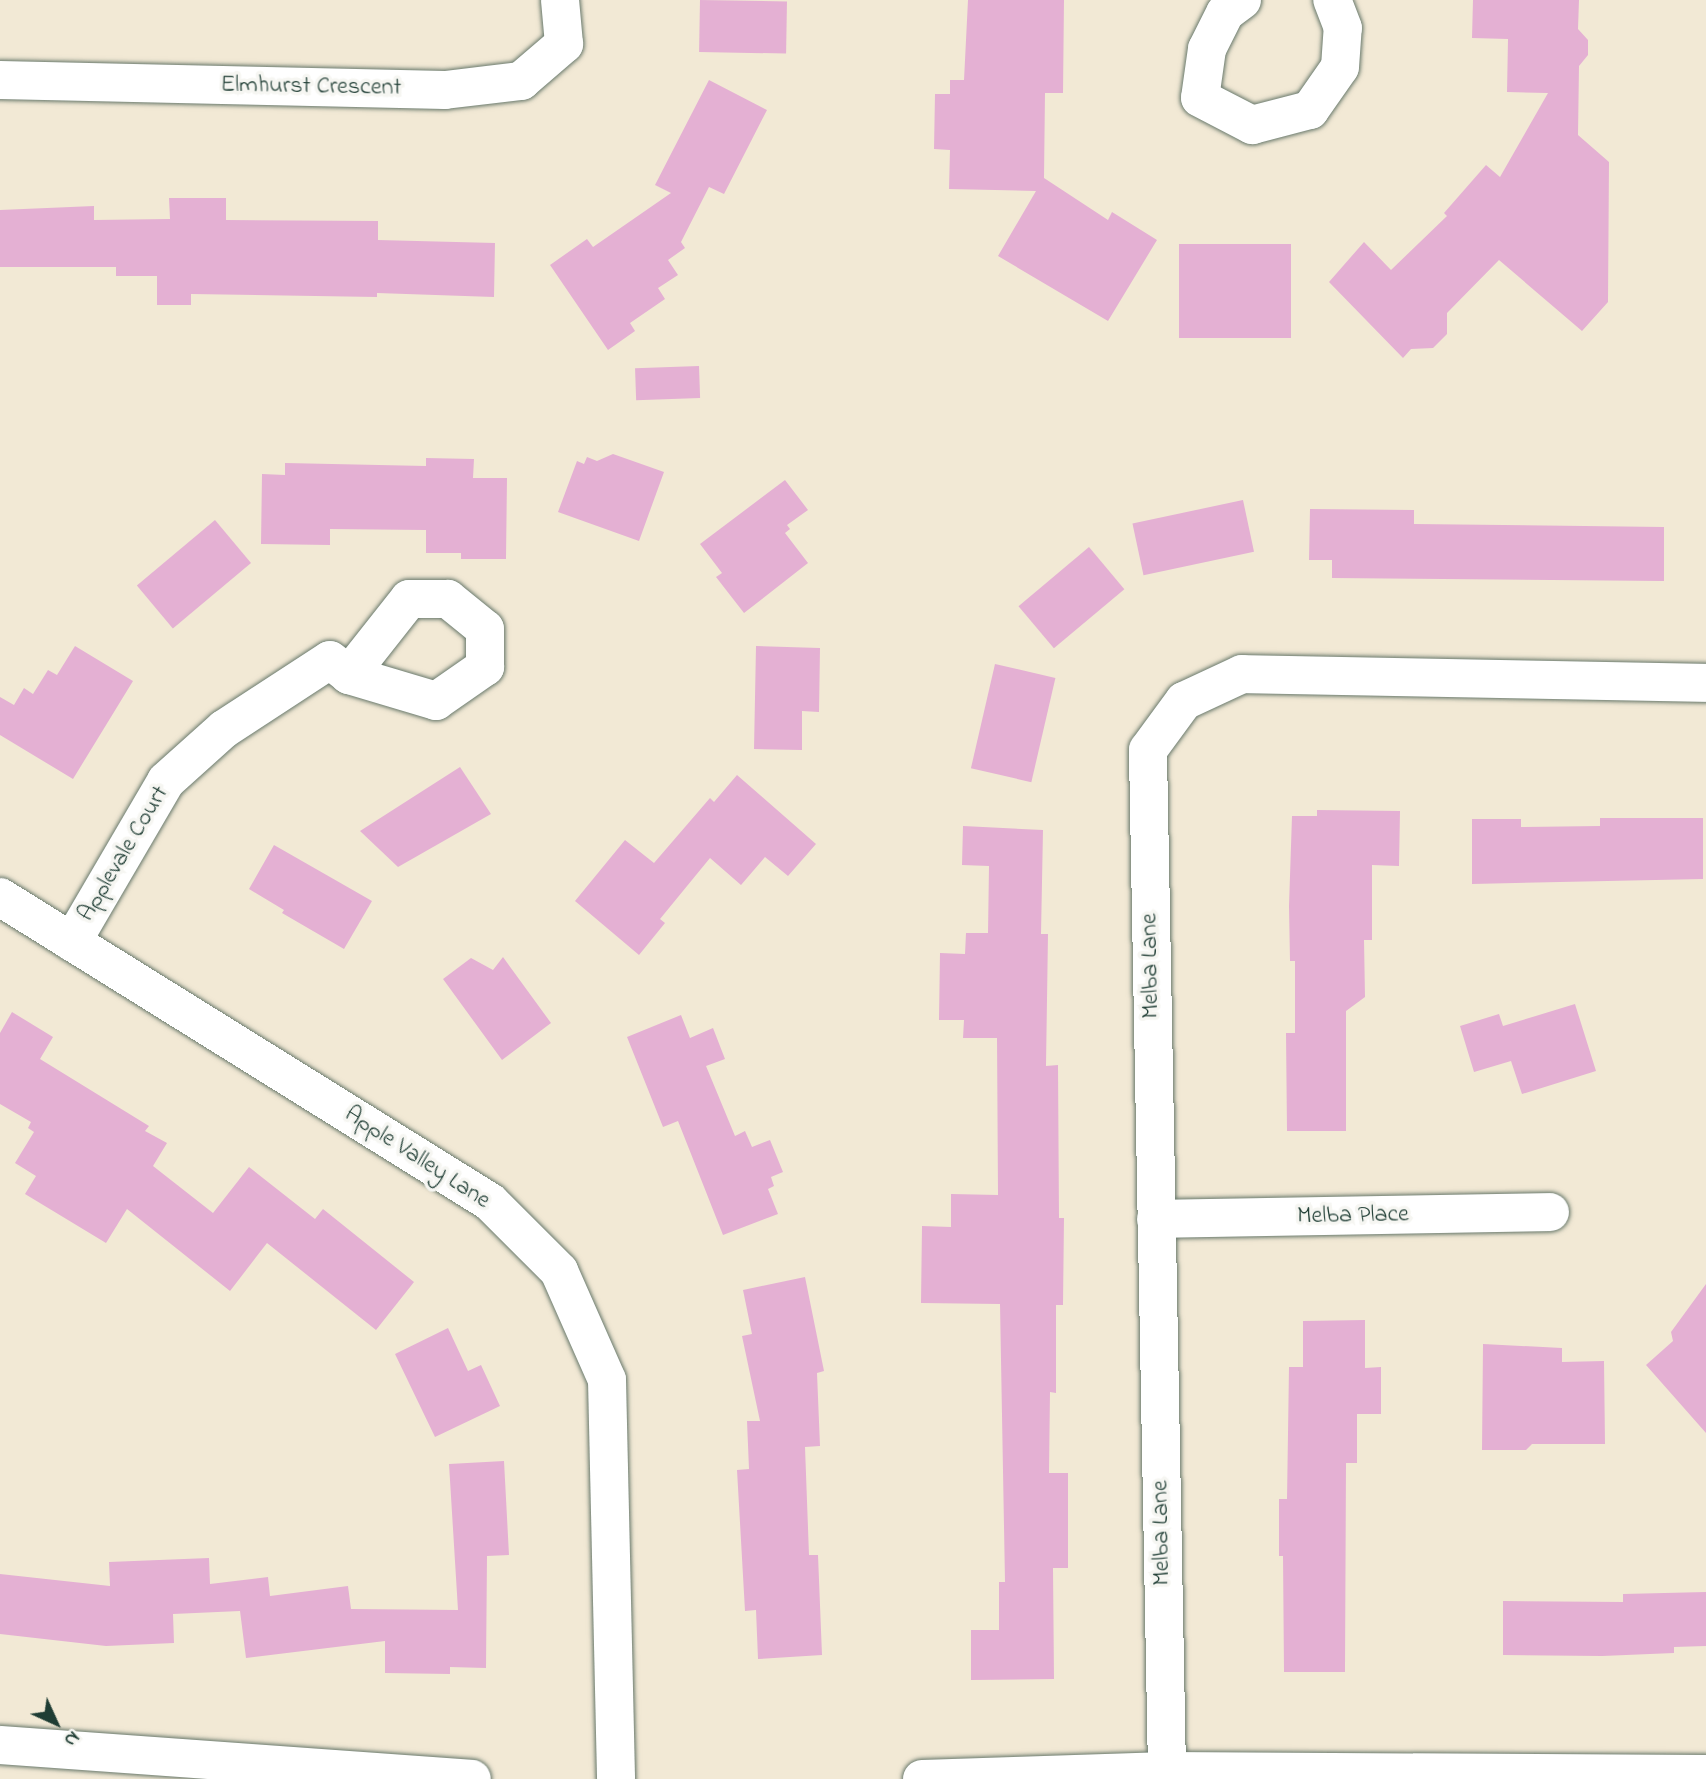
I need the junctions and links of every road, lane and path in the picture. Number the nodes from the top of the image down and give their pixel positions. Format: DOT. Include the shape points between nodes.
graph roads {
  1 [pos="560,0"];
  2 [pos="1242,0"];
  3 [pos="1332,0"];
  4 [pos="0,80"];
  5 [pos="349,675"];
  6 [pos="1706,683"];
  7 [pos="0,897"];
  8 [pos="72,942"];
  9 [pos="1550,1212"];
  10 [pos="1156,1219"];
  11 [pos="0,1745"];
  12 [pos="1167,1771"];
  13 [pos="1706,1774"];
  14 [pos="472,1779"];
  15 [pos="616,1779"];
  16 [pos="922,1779"];
  1 -- 4 [label="street, Elmhurst Crescent" via="564,44 521,81 445,90"];
  2 -- 3 [label="street" via="1225,12 1207,49 1200,98 1252,125 1310,110 1340,67 1343,28"];
  5 -- 8 [label="street, Applevale Court" via="330,660 224,729 166,781"];
  6 -- 10 [label="street, Melba Lane" via="1242,674 1184,701 1148,750"];
  7 -- 8 [label="street, Apple Valley Lane"];
  8 -- 15 [label="street, Apple Valley Lane" via="490,1202 559,1271 607,1380"];
  9 -- 10 [label="street, Melba Place"];
  10 -- 12 [label="street, Melba Lane"];
  11 -- 14 [label="street"];
  12 -- 13 [label="street"];
  12 -- 16 [label="street"];
}
